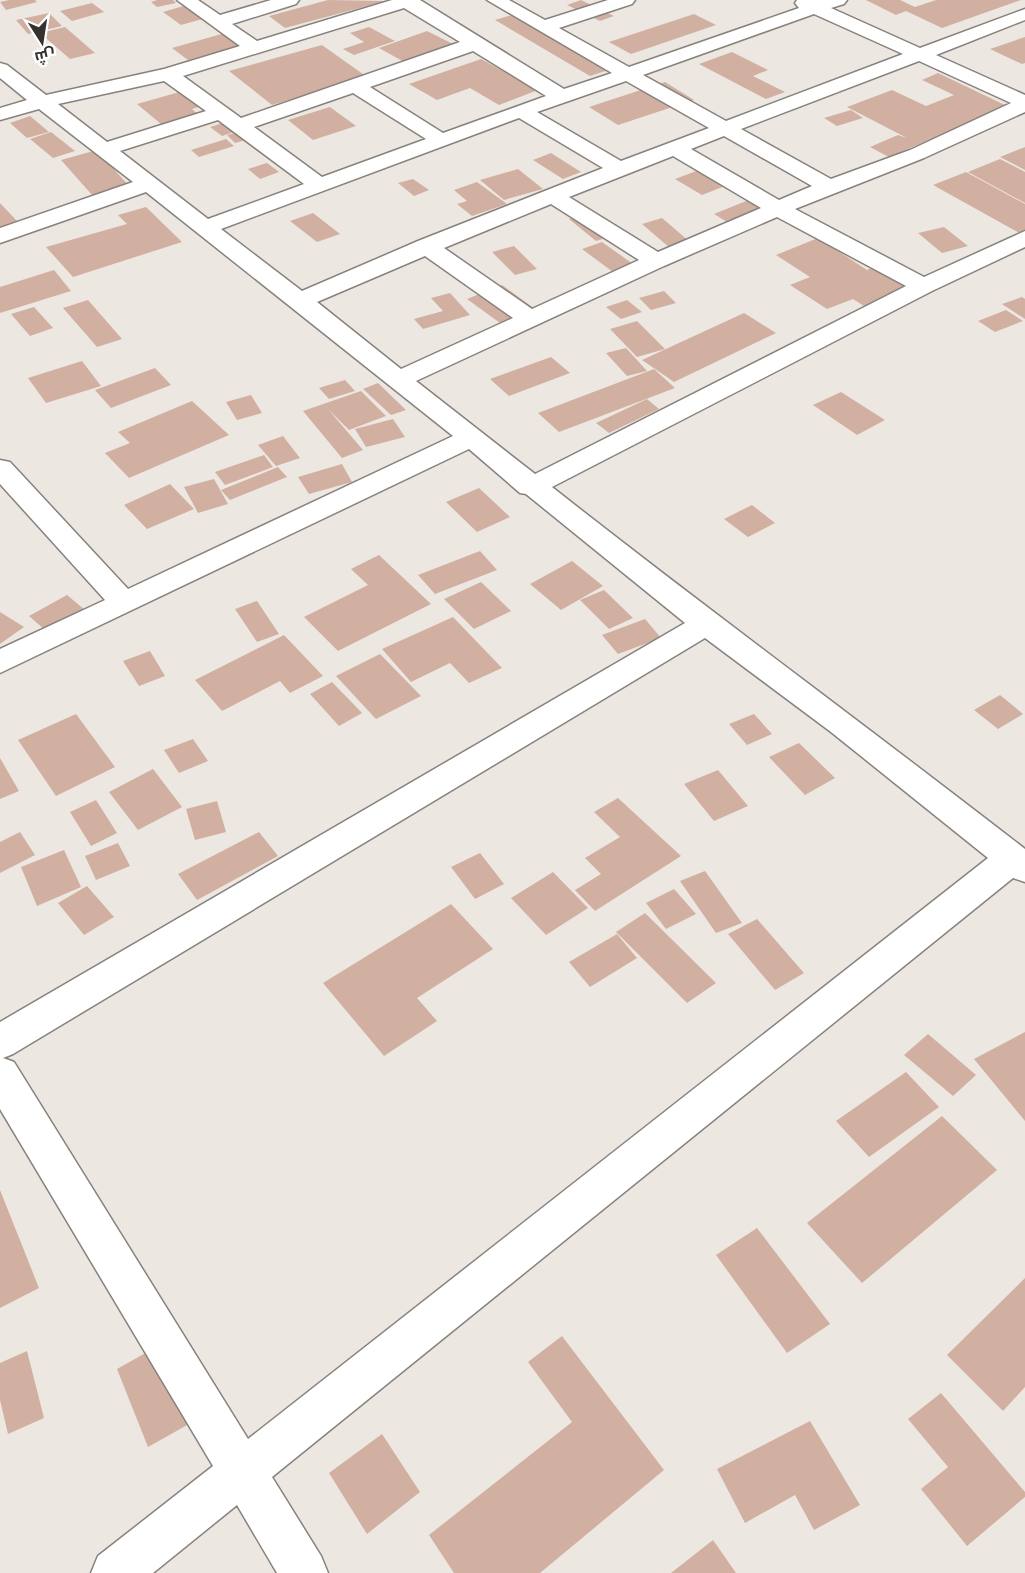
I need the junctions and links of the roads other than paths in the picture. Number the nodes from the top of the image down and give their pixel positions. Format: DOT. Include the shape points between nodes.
graph roads {
  1 [pos="186,0"];
  2 [pos="290,0"];
  3 [pos="496,0"];
  4 [pos="626,0"];
  5 [pos="838,0"];
  6 [pos="409,1"];
  7 [pos="806,4"];
  8 [pos="1025,14"];
  9 [pos="218,22"];
  10 [pos="543,27"];
  11 [pos="477,43"];
  12 [pos="255,48"];
  13 [pos="918,55"];
  14 [pos="0,69"];
  15 [pos="168,74"];
  16 [pos="629,75"];
  17 [pos="356,86"];
  18 [pos="562,97"];
  19 [pos="44,101"];
  20 [pos="1025,103"];
  21 [pos="522,111"];
  22 [pos="219,113"];
  23 [pos="0,114"];
  24 [pos="238,126"];
  25 [pos="723,127"];
  26 [pos="441,140"];
  27 [pos="673,147"];
  28 [pos="103,150"];
  29 [pos="620,169"];
  30 [pos="148,184"];
  31 [pos="319,185"];
  32 [pos="829,188"];
  33 [pos="551,195"];
  34 [pos="778,209"];
  35 [pos="204,228"];
  36 [pos="0,236"];
  37 [pos="1025,238"];
  38 [pos="426,246"];
  39 [pos="656,261"];
  40 [pos="924,286"];
  41 [pos="300,301"];
  42 [pos="531,320"];
  43 [pos="398,380"];
  44 [pos="471,438"];
  45 [pos="0,468"];
  46 [pos="530,487"];
  47 [pos="124,603"];
  48 [pos="706,624"];
  49 [pos="0,662"];
  50 [pos="1019,863"];
  51 [pos="0,1042"];
  52 [pos="0,1074"];
  53 [pos="242,1472"];
  54 [pos="115,1573"];
  55 [pos="304,1573"];
  1 -- 9 [label="street"];
  2 -- 9 [label="street"];
  3 -- 10 [label="street"];
  4 -- 10 [label="street"];
  5 -- 7 [label="street"];
  6 -- 11 [label="street"];
  6 -- 12 [label="street"];
  7 -- 13 [label="street"];
  7 -- 16 [label="street"];
  8 -- 13 [label="street"];
  9 -- 12 [label="street"];
  10 -- 16 [label="street"];
  11 -- 17 [label="street"];
  11 -- 18 [label="street"];
  12 -- 15 [label="street"];
  13 -- 20 [label="street"];
  13 -- 25 [label="street"];
  14 -- 19 [label="street"];
  15 -- 19 [label="street"];
  15 -- 22 [label="street"];
  16 -- 18 [label="street"];
  16 -- 25 [label="street"];
  17 -- 24 [label="street"];
  17 -- 26 [label="street"];
  18 -- 21 [label="street"];
  19 -- 23 [label="street"];
  19 -- 28 [label="street"];
  20 -- 32 [label="street" via="917,154"];
  21 -- 26 [label="street"];
  21 -- 29 [label="street"];
  22 -- 24 [label="street"];
  22 -- 28 [label="street"];
  24 -- 31 [label="street"];
  25 -- 27 [label="street"];
  25 -- 32 [label="street"];
  26 -- 31 [label="street"];
  27 -- 29 [label="street"];
  27 -- 34 [label="street"];
  28 -- 30 [label="street"];
  29 -- 33 [label="street"];
  30 -- 35 [label="street"];
  30 -- 36 [label="street"];
  31 -- 35 [label="street"];
  32 -- 34 [label="street"];
  33 -- 38 [label="street"];
  33 -- 39 [label="street"];
  34 -- 39 [label="street"];
  34 -- 40 [label="street"];
  35 -- 41 [label="street"];
  37 -- 40 [label="street"];
  38 -- 41 [label="street"];
  38 -- 42 [label="street"];
  39 -- 42 [label="street"];
  40 -- 46 [label="street"];
  41 -- 43 [label="street"];
  42 -- 43 [label="street"];
  43 -- 44 [label="street"];
  44 -- 46 [label="street"];
  44 -- 47 [label="street"];
  45 -- 47 [label="street"];
  46 -- 48 [label="street"];
  47 -- 49 [label="street"];
  48 -- 50 [label="street" via="842,724"];
  48 -- 51 [label="street"];
  50 -- 53 [label="street"];
  52 -- 53 [label="street"];
  53 -- 54 [label="street"];
  53 -- 55 [label="street"];
}
